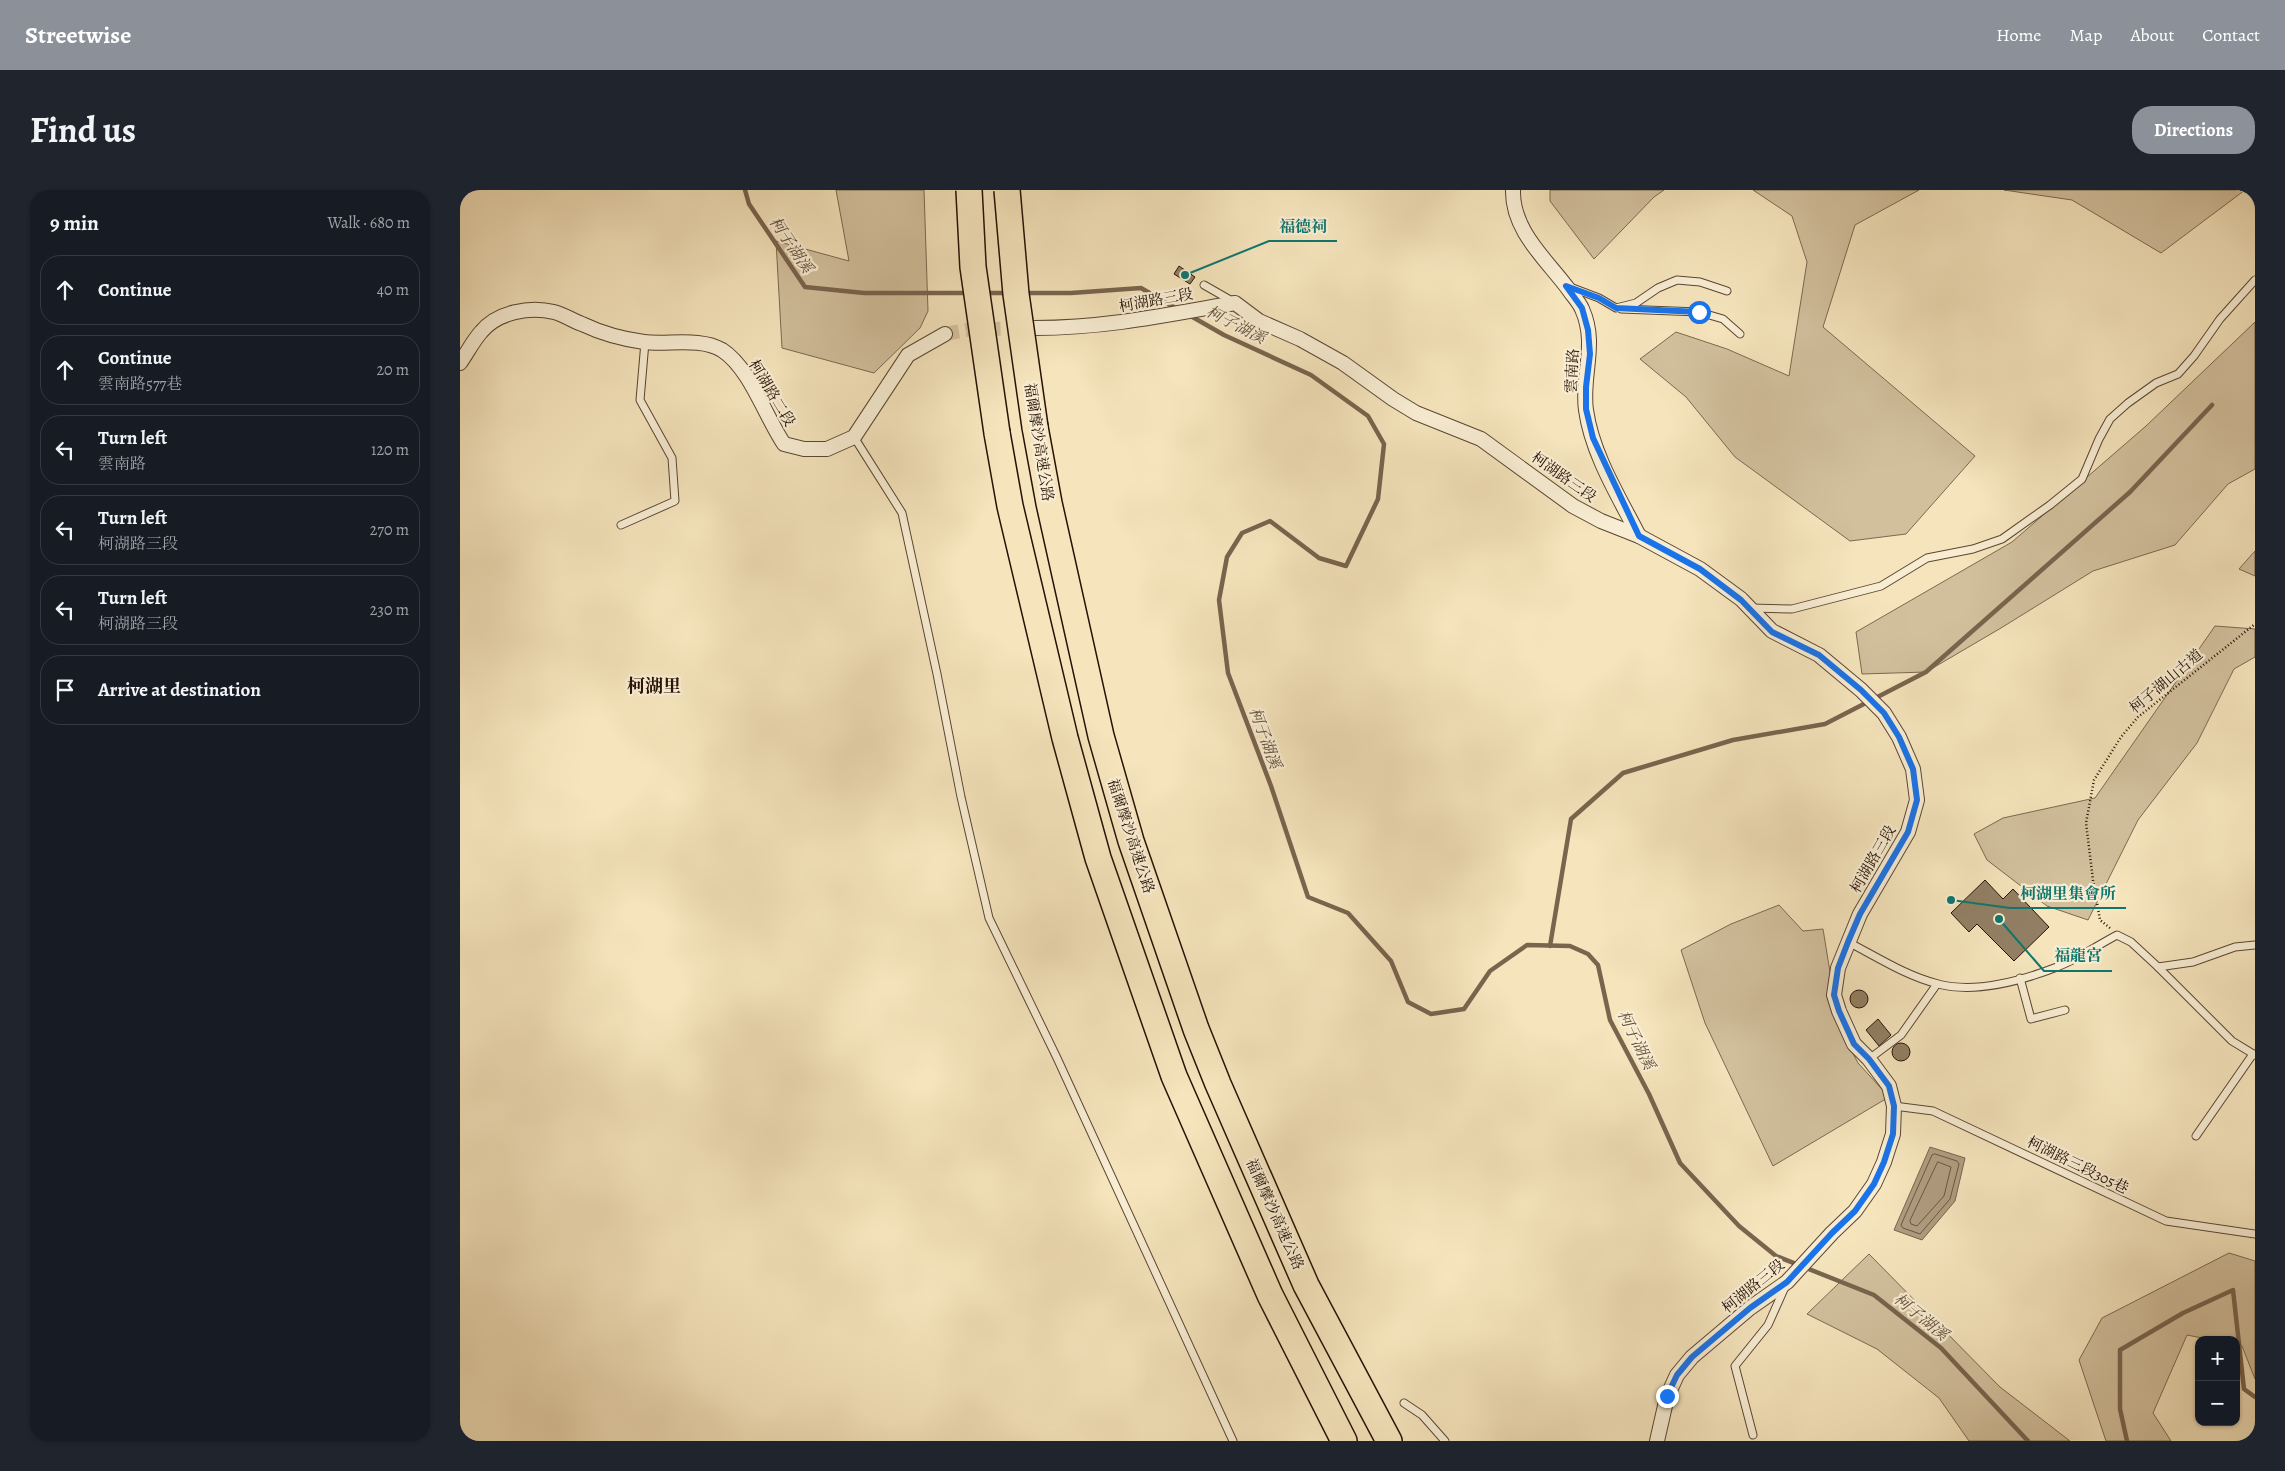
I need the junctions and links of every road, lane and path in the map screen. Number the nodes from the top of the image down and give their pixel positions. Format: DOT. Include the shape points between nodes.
graph roads {
  1 [pos="969,190"];
  2 [pos="1007,190"];
  3 [pos="1514,190"];
  4 [pos="2255,280"];
  5 [pos="1204,285"];
  6 [pos="1566,286"];
  7 [pos="1727,291"];
  8 [pos="1235,302"];
  9 [pos="1616,308"];
  10 [pos="1035,328"];
  11 [pos="945,334"];
  12 [pos="1740,334"];
  13 [pos="645,342"];
  14 [pos="460,363"];
  15 [pos="854,437"];
  16 [pos="621,525"];
  17 [pos="1639,536"];
  18 [pos="1751,608"];
  19 [pos="2255,624"];
  20 [pos="2117,935"];
  21 [pos="1848,942"];
  22 [pos="2255,945"];
  23 [pos="2158,967"];
  24 [pos="2020,978"];
  25 [pos="1938,984"];
  26 [pos="2066,1010"];
  27 [pos="2254,1055"];
  28 [pos="1869,1059"];
  29 [pos="1894,1106"];
  30 [pos="2196,1136"];
  31 [pos="2255,1234"];
  32 [pos="1787,1282"];
  33 [pos="1404,1403"];
  34 [pos="1753,1434"];
  35 [pos="1233,1441"];
  36 [pos="1344,1441"];
  37 [pos="1389,1441"];
  38 [pos="1445,1441"];
  39 [pos="1656,1441"];
  1 -- 36 [label="highway, bridge" via="973,267 1010,506 1065,738 1108,885 1174,1076 1270,1295"];
  2 -- 37 [label="highway, 福爾摩沙高速公路, bridge" via="1016,294 1049,503 1101,736 1131,841 1218,1084 1306,1285"];
  3 -- 6 [label="street, 雲南路" via="1515,209 1526,234"];
  4 -- 18 [label="lane" via="2178,374 2156,383 2110,419 2082,479 2002,538 1974,549 1927,558 1881,586 1792,609"];
  5 -- 8 [label="lane"];
  6 -- 9 [label="lane"];
  6 -- 17 [label="street, 雲南路" via="1582,308 1588,330 1590,354 1586,409 1593,438"];
  7 -- 9 [label="lane" via="1700,282 1677,280 1636,302"];
  8 -- 10 [label="street, 柯湖路三段" via="1132,322 1077,328"];
  8 -- 17 [label="street, 柯湖路三段" via="1259,320 1343,364 1416,413 1481,439 1573,506"];
  9 -- 12 [label="lane" via="1699,312 1723,319"];
  11 -- 15 [label="street" via="908,355"];
  13 -- 14 [label="street, 柯湖路二段" via="614,336 554,312 518,311 500,316 481,331"];
  13 -- 15 [label="street, 柯湖路二段" via="701,344 721,349 751,384 784,444 804,449 827,449"];
  13 -- 16 [label="lane" via="640,400 672,458 675,502"];
  15 -- 35 [label="lane" via="902,512 989,918"];
  17 -- 18 [label="street, 柯湖路三段" via="1700,569"];
  18 -- 21 [label="street, 柯湖路三段" via="1772,632 1819,655 1861,690 1884,713 1913,769 1917,800 1908,832 1860,914"];
  19 -- 20 [label="path, 柯子湖山古道" via="2138,717 2120,737 2094,780 2086,823 2092,880 2100,920"];
  20 -- 23 [label="lane" via="2131,942"];
  20 -- 24 [label="lane" via="2058,967"];
  21 -- 25 [label="lane" via="1899,970"];
  21 -- 28 [label="street, 柯湖路三段" via="1838,968 1834,995 1854,1044"];
  22 -- 23 [label="lane" via="2236,947 2193,962"];
  23 -- 27 [label="lane" via="2232,1041"];
  24 -- 25 [label="lane" via="1968,989"];
  24 -- 26 [label="lane" via="2030,1019"];
  25 -- 28 [label="lane" via="1901,1036"];
  27 -- 30 [label="lane"];
  28 -- 29 [label="street, 柯湖路三段" via="1889,1086"];
  29 -- 31 [label="lane, 柯湖路三段305巷" via="1933,1111 2166,1221"];
  29 -- 32 [label="street, 柯湖路三段" via="1893,1134 1874,1184 1855,1211"];
  32 -- 34 [label="lane" via="1768,1325 1735,1366"];
  32 -- 39 [label="street, 柯湖路三段" via="1750,1308 1682,1369 1667,1396"];
  33 -- 38 [label="lane" via="1422,1415"];
}
